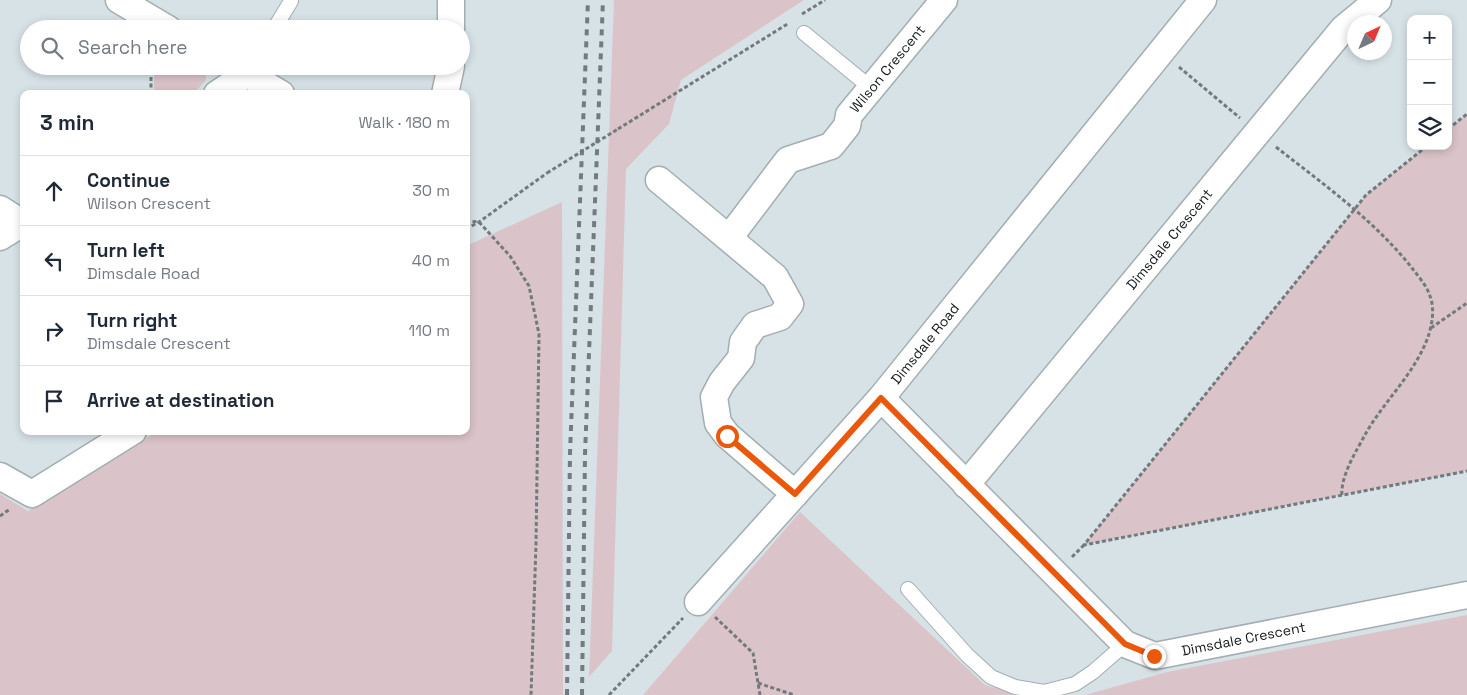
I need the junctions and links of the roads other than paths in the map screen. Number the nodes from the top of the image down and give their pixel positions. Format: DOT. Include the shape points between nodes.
graph roads {
  1 [pos="119,0"];
  2 [pos="452,0"];
  3 [pos="944,0"];
  4 [pos="1203,0"];
  5 [pos="1378,0"];
  6 [pos="290,1"];
  7 [pos="153,20"];
  8 [pos="279,20"];
  9 [pos="451,20"];
  10 [pos="804,33"];
  11 [pos="237,75"];
  12 [pos="253,75"];
  13 [pos="449,75"];
  14 [pos="871,88"];
  15 [pos="220,90"];
  16 [pos="275,90"];
  17 [pos="447,90"];
  18 [pos="659,180"];
  19 [pos="0,209"];
  20 [pos="20,221"];
  21 [pos="20,225"];
  22 [pos="0,237"];
  23 [pos="729,238"];
  24 [pos="881,398"];
  25 [pos="127,435"];
  26 [pos="0,476"];
  27 [pos="966,485"];
  28 [pos="795,494"];
  29 [pos="908,589"];
  30 [pos="1467,595"];
  31 [pos="698,602"];
  32 [pos="1125,644"];
  1 -- 7 [label="street"];
  2 -- 9 [label="street"];
  3 -- 14 [label="street, Wilson Crescent"];
  4 -- 24 [label="street, Dimsdale Road"];
  5 -- 27 [label="street, Dimsdale Crescent" via="1343,29"];
  6 -- 8 [label="lane"];
  10 -- 14 [label="lane"];
  11 -- 15 [label="street"];
  12 -- 16 [label="street"];
  13 -- 17 [label="street"];
  14 -- 23 [label="street, Wilson Crescent" via="850,114 847,126 831,146 788,160"];
  18 -- 23 [label="street"];
  19 -- 20 [label="street"];
  21 -- 22 [label="street"];
  23 -- 28 [label="street" via="775,276 790,304 780,317 755,325 743,342 741,358 714,397 718,423 727,436"];
  24 -- 27 [label="street, Dimsdale Crescent"];
  24 -- 28 [label="street, Dimsdale Road"];
  25 -- 26 [label="street" via="32,494"];
  27 -- 32 [label="street, Dimsdale Crescent"];
  28 -- 31 [label="street, Dimsdale Road"];
  29 -- 32 [label="lane" via="991,677 1015,687 1044,692 1075,684"];
  30 -- 32 [label="street, Dimsdale Crescent" via="1154,656"];
}
